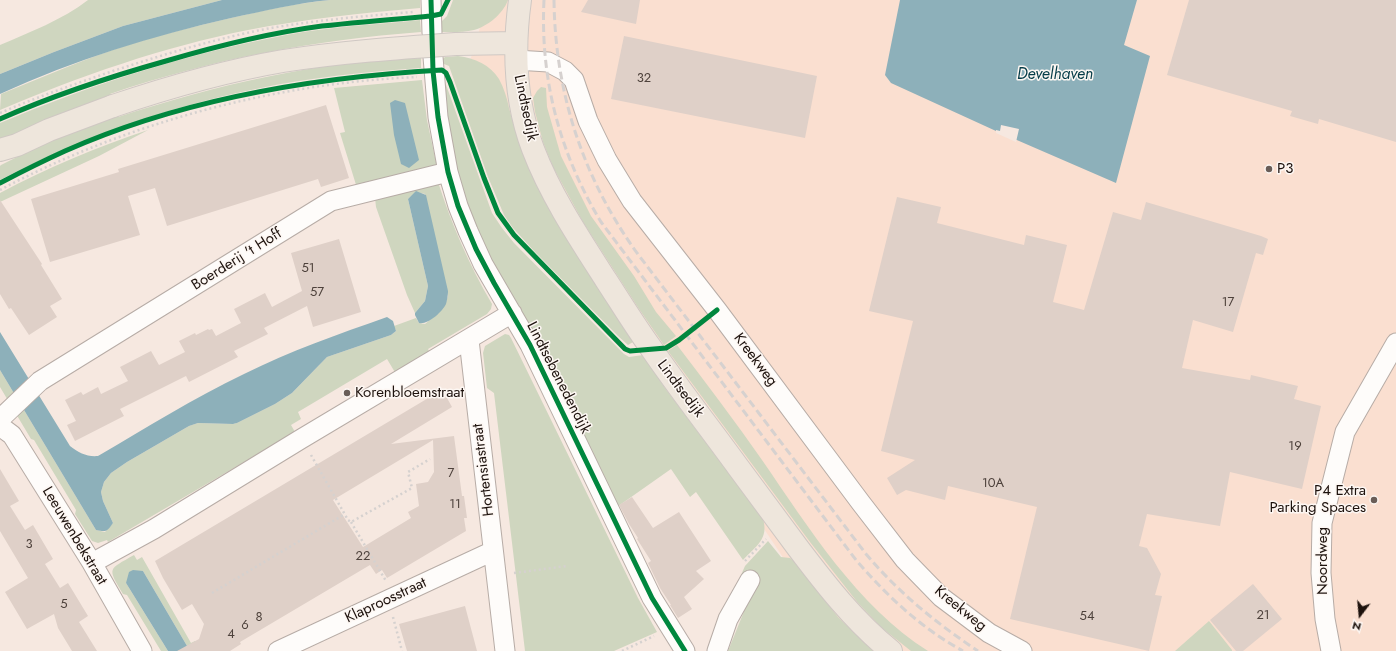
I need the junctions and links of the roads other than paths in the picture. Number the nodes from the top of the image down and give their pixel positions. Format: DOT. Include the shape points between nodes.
graph roads {
  1 [pos="520,0"];
  2 [pos="516,51"];
  3 [pos="433,68"];
  4 [pos="6,150"];
  5 [pos="448,172"];
  6 [pos="512,313"];
  7 [pos="469,340"];
  8 [pos="1396,343"];
  9 [pos="0,419"];
  10 [pos="0,426"];
  11 [pos="493,551"];
  12 [pos="92,564"];
  13 [pos="750,580"];
  14 [pos="142,651"];
  15 [pos="278,651"];
  16 [pos="505,651"];
  17 [pos="685,651"];
  18 [pos="717,651"];
  19 [pos="891,651"];
  20 [pos="1022,651"];
  21 [pos="1331,651"];
  1 -- 2 [label="main road, Lindtsedijk"];
  2 -- 4 [label="main road, bridge" via="456,44 368,50 282,62 195,81 113,106 55,127"];
  2 -- 19 [label="main road, Lindtsedijk" via="517,82 533,148 547,182 578,237 651,349 815,570 858,622"];
  2 -- 20 [label="street, Kreekweg" via="548,62 565,71 574,80 597,141 632,201 905,560 941,597 989,633"];
  3 -- 5 [label="street, Lindtsebenedendijk" via="438,117"];
  5 -- 6 [label="street, Lindtsebenedendijk" via="458,206 476,249"];
  5 -- 9 [label="street, Boerderij 't Hoff" via="331,201 40,381"];
  6 -- 7 [label="street"];
  6 -- 17 [label="street, Lindtsebenedendijk" via="530,345 652,598"];
  7 -- 11 [label="street, Hortensiastraat"];
  7 -- 12 [label="street"];
  8 -- 21 [label="street, Noordweg" via="1345,432 1322,523 1321,573"];
  10 -- 12 [label="street, Leeuwenbekstraat" via="12,435"];
  11 -- 15 [label="street, Klaproosstraat"];
  11 -- 16 [label="street, Hortensiastraat"];
  12 -- 14 [label="street, Leeuwenbekstraat"];
  13 -- 18 [label="street" via="728,620"];
}
